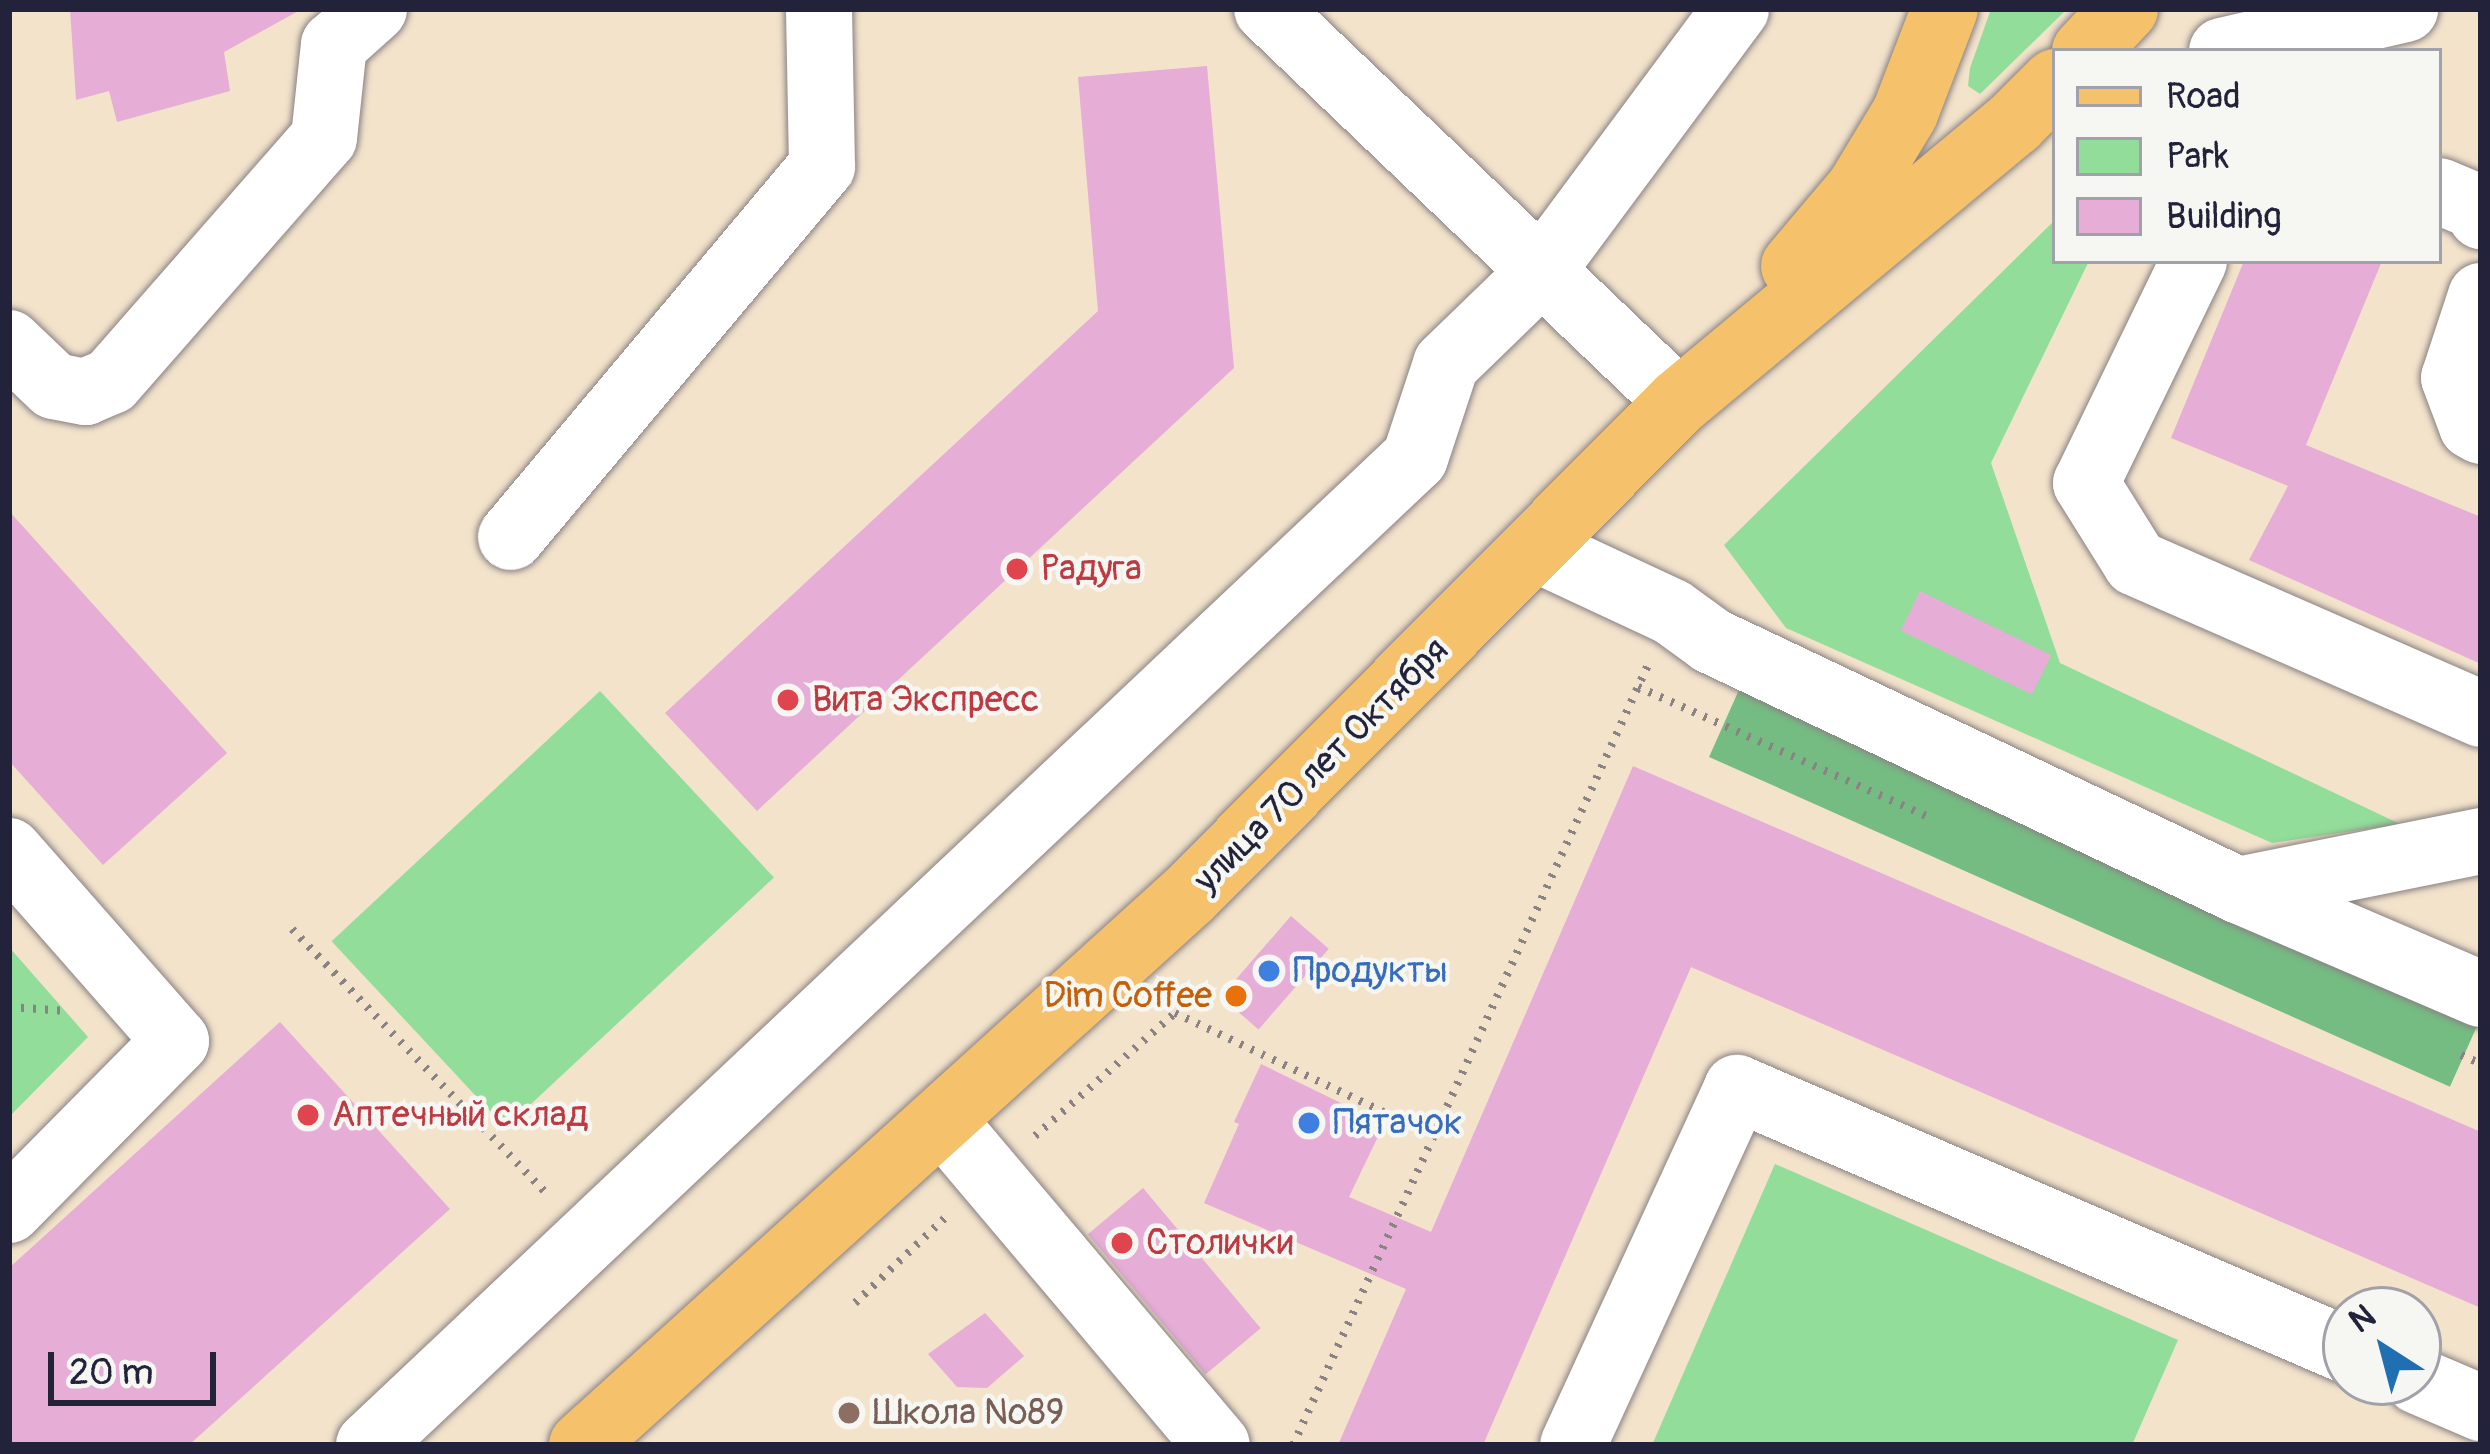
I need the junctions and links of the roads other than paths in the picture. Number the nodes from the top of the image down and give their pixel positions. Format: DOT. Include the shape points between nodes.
graph roads {
  1 [pos="374,9"];
  2 [pos="819,9"];
  3 [pos="1736,9"];
  4 [pos="1945,9"];
  5 [pos="2126,9"];
  6 [pos="2405,9"];
  7 [pos="1288,16"];
  8 [pos="2088,48"];
  9 [pos="2235,48"];
  10 [pos="1919,82"];
  11 [pos="2051,86"];
  12 [pos="2193,264"];
  13 [pos="1540,273"];
  14 [pos="2481,296"];
  15 [pos="9,344"];
  16 [pos="1679,402"];
  17 [pos="2481,430"];
  18 [pos="511,537"];
  19 [pos="1538,549"];
  20 [pos="2481,714"];
  21 [pos="2481,842"];
  22 [pos="9,851"];
  23 [pos="2238,890"];
  24 [pos="2481,994"];
  25 [pos="943,1121"];
  26 [pos="9,1210"];
  27 [pos="2322,1340"];
  28 [pos="2442,1391"];
  29 [pos="2481,1408"];
  30 [pos="369,1445"];
  31 [pos="582,1445"];
  32 [pos="1217,1445"];
  33 [pos="1573,1445"];
  1 -- 15 [label="street" via="334,46 324,138 111,381 85,392 53,386"];
  2 -- 18 [label="street" via="822,166"];
  3 -- 13 [label="street"];
  4 -- 10 [label="main road"];
  5 -- 8 [label="main road, улица 70 лет Октября"];
  6 -- 9 [label="street"];
  7 -- 13 [label="street"];
  10 -- 11 [label="main road" via="1930,112 1954,131"];
  10 -- 16 [label="main road" via="1859,189"];
  11 -- 16 [label="main road, улица 70 лет Октября"];
  12 -- 20 [label="street" via="2086,483 2136,563"];
  13 -- 16 [label="street"];
  13 -- 30 [label="street" via="1446,364 1415,458"];
  14 -- 17 [label="street" via="2454,378 2472,426"];
  16 -- 19 [label="main road, улица 70 лет Октября"];
  19 -- 23 [label="street" via="1672,612 1712,641"];
  19 -- 25 [label="main road, улица 70 лет Октября" via="1190,894"];
  21 -- 23 [label="street"];
  22 -- 26 [label="street" via="176,1041"];
  23 -- 24 [label="street"];
  25 -- 31 [label="main road, улица 70 лет Октября"];
  25 -- 32 [label="street"];
  27 -- 33 [label="street" via="1737,1088"];
  28 -- 29 [label="street"];
}
